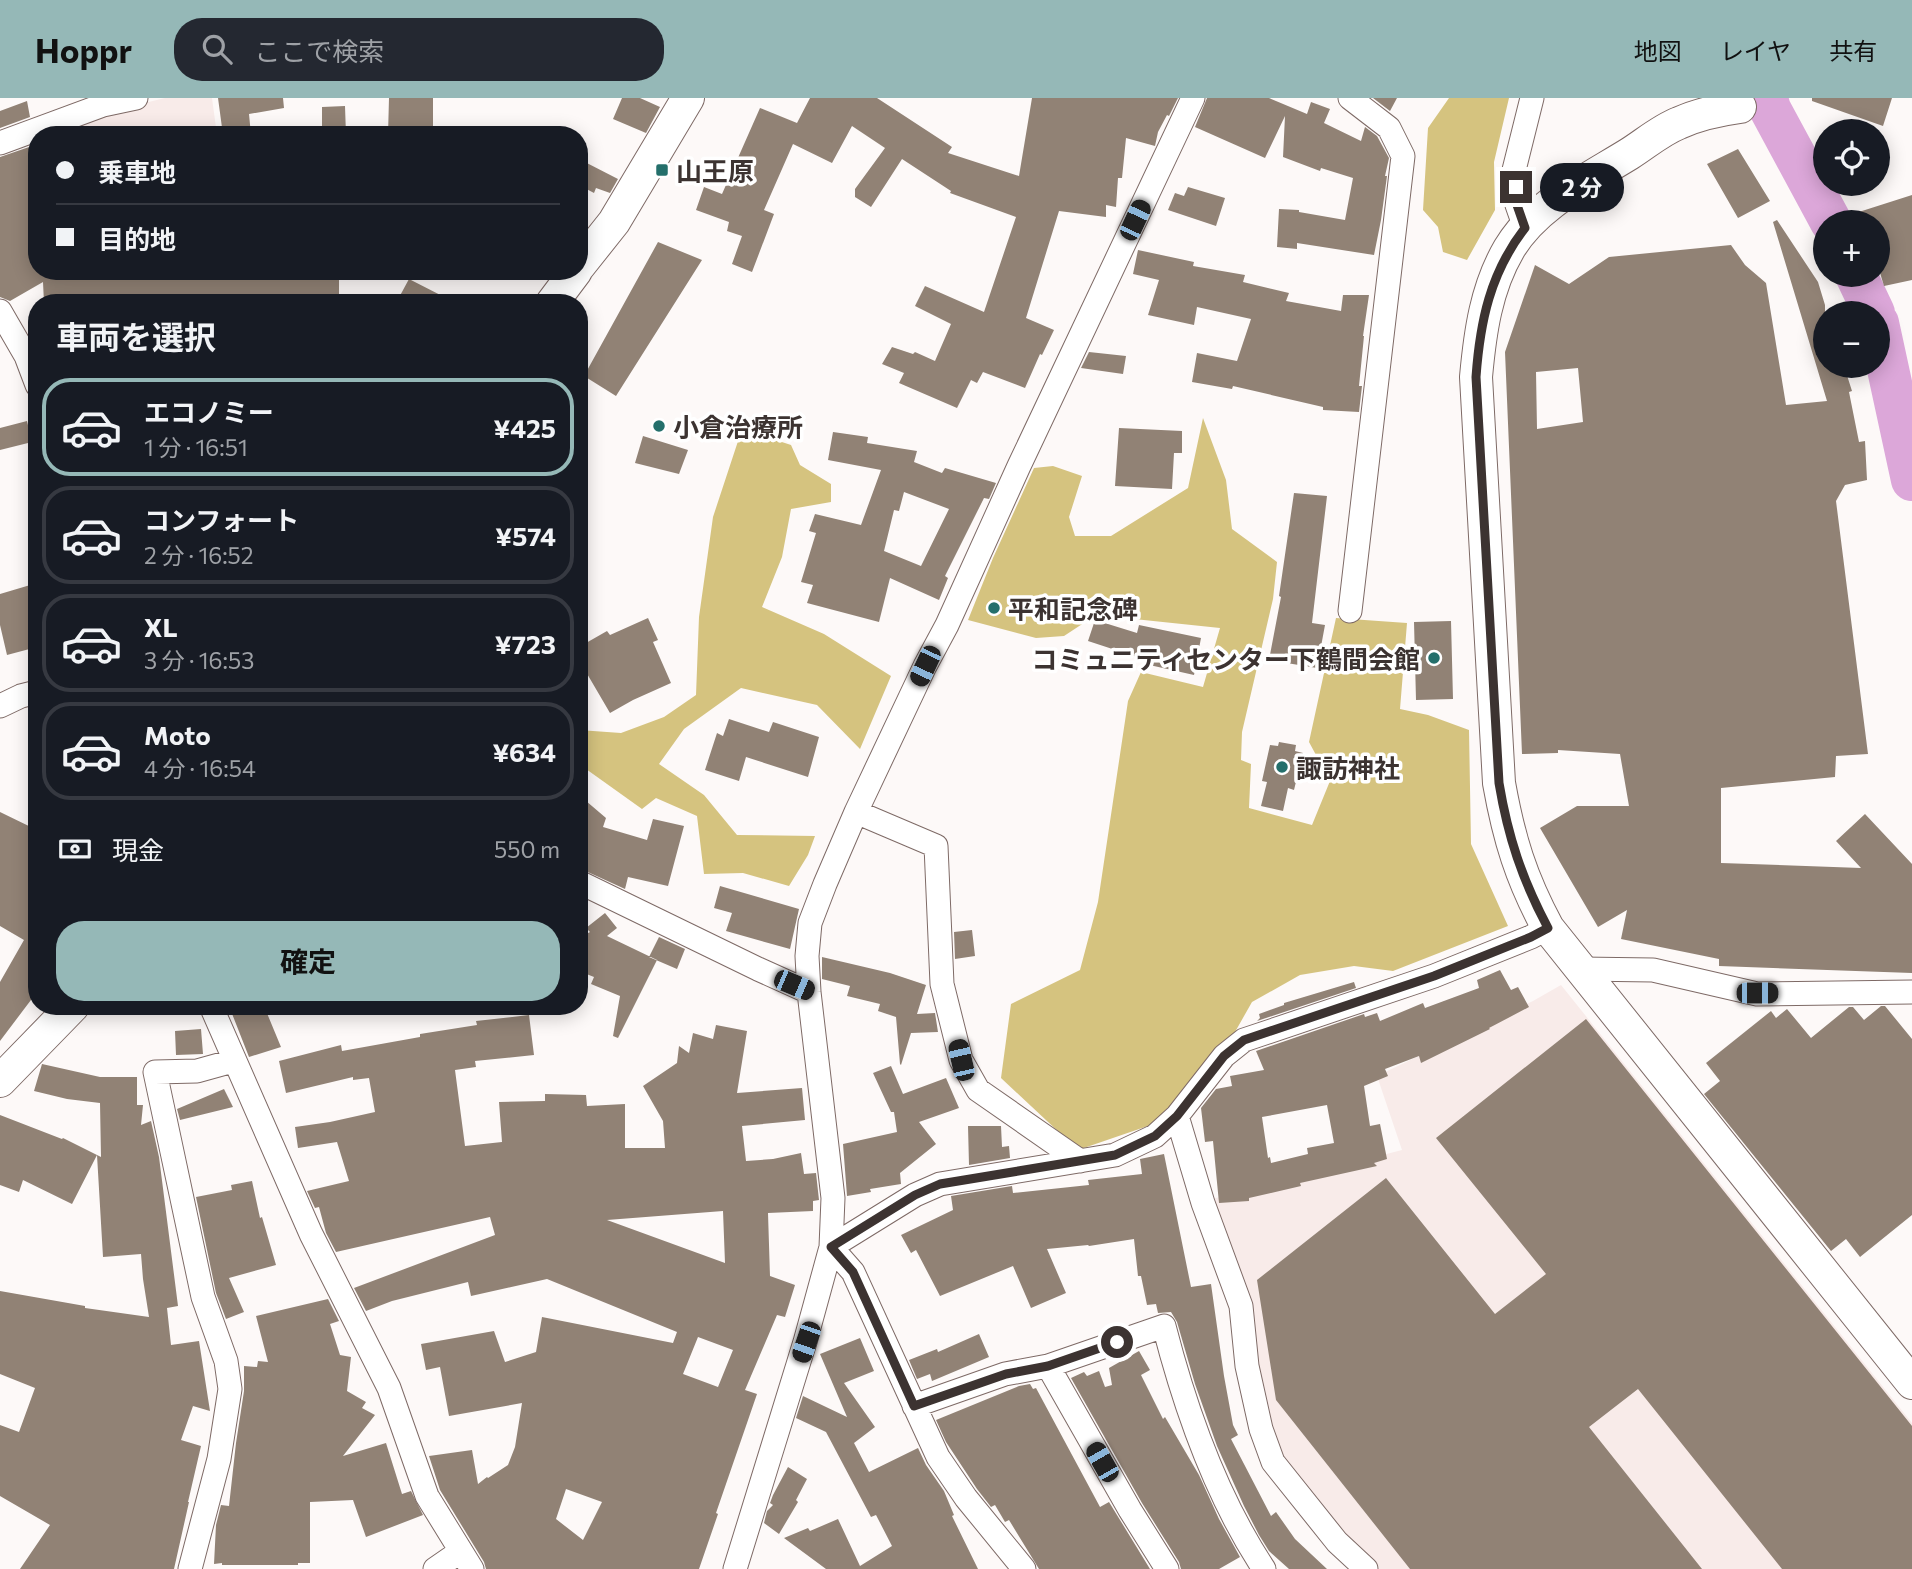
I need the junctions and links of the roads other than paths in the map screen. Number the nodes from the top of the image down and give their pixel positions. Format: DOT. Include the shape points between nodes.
graph roads {
  1 [pos="136,98"];
  2 [pos="688,98"];
  3 [pos="1193,98"];
  4 [pos="1350,98"];
  5 [pos="1532,98"];
  6 [pos="1729,104"];
  7 [pos="46,126"];
  8 [pos="28,133"];
  9 [pos="0,143"];
  10 [pos="1525,228"];
  11 [pos="588,255"];
  12 [pos="0,311"];
  13 [pos="28,351"];
  14 [pos="1350,611"];
  15 [pos="28,694"];
  16 [pos="0,706"];
  17 [pos="856,812"];
  18 [pos="588,886"];
  19 [pos="1548,928"];
  20 [pos="1581,969"];
  21 [pos="809,992"];
  22 [pos="1912,992"];
  23 [pos="64,1015"];
  24 [pos="215,1015"];
  25 [pos="233,1061"];
  26 [pos="0,1081"];
  27 [pos="1177,1116"];
  28 [pos="1080,1161"];
  29 [pos="831,1247"];
  30 [pos="1048,1366"];
  31 [pos="1912,1383"];
  32 [pos="914,1406"];
  33 [pos="467,1560"];
  34 [pos="190,1569"];
  35 [pos="435,1569"];
  36 [pos="735,1569"];
  37 [pos="1024,1569"];
  38 [pos="1167,1569"];
  39 [pos="1263,1569"];
  40 [pos="1366,1569"];
  1 -- 7 [label="street"];
  2 -- 11 [label="street" via="614,222"];
  3 -- 17 [label="street"];
  4 -- 14 [label="street" via="1389,128 1403,156"];
  5 -- 10 [label="street" via="1514,170 1517,205"];
  6 -- 10 [label="street" via="1664,131 1552,203"];
  8 -- 9 [label="street"];
  10 -- 19 [label="street" via="1497,273 1485,311 1476,377 1499,783 1516,857"];
  12 -- 13 [label="street"];
  15 -- 16 [label="street"];
  17 -- 21 [label="street" via="810,923"];
  17 -- 28 [label="street" via="936,846 943,984 961,1060 978,1090"];
  18 -- 21 [label="street"];
  19 -- 20 [label="street"];
  19 -- 27 [label="street" via="1434,976 1244,1040 1224,1056"];
  20 -- 22 [label="street" via="1653,970 1757,993"];
  20 -- 31 [label="street"];
  21 -- 29 [label="street" via="833,1198"];
  23 -- 26 [label="street"];
  24 -- 25 [label="street"];
  25 -- 33 [label="street" via="310,1234 389,1388 427,1496"];
  25 -- 34 [label="street" via="197,1071 155,1072 203,1297 226,1361 230,1389 219,1459"];
  27 -- 28 [label="street" via="1155,1136 1115,1155"];
  27 -- 40 [label="street" via="1241,1306 1247,1366 1273,1462 1337,1542"];
  28 -- 29 [label="street" via="940,1184"];
  29 -- 32 [label="street" via="853,1272"];
  29 -- 36 [label="street"];
  30 -- 32 [label="street" via="1006,1374"];
  30 -- 38 [label="street"];
  30 -- 39 [label="street" via="1164,1326 1190,1413 1226,1504"];
  32 -- 37 [label="street" via="938,1457"];
  33 -- 35 [label="street"];
}
